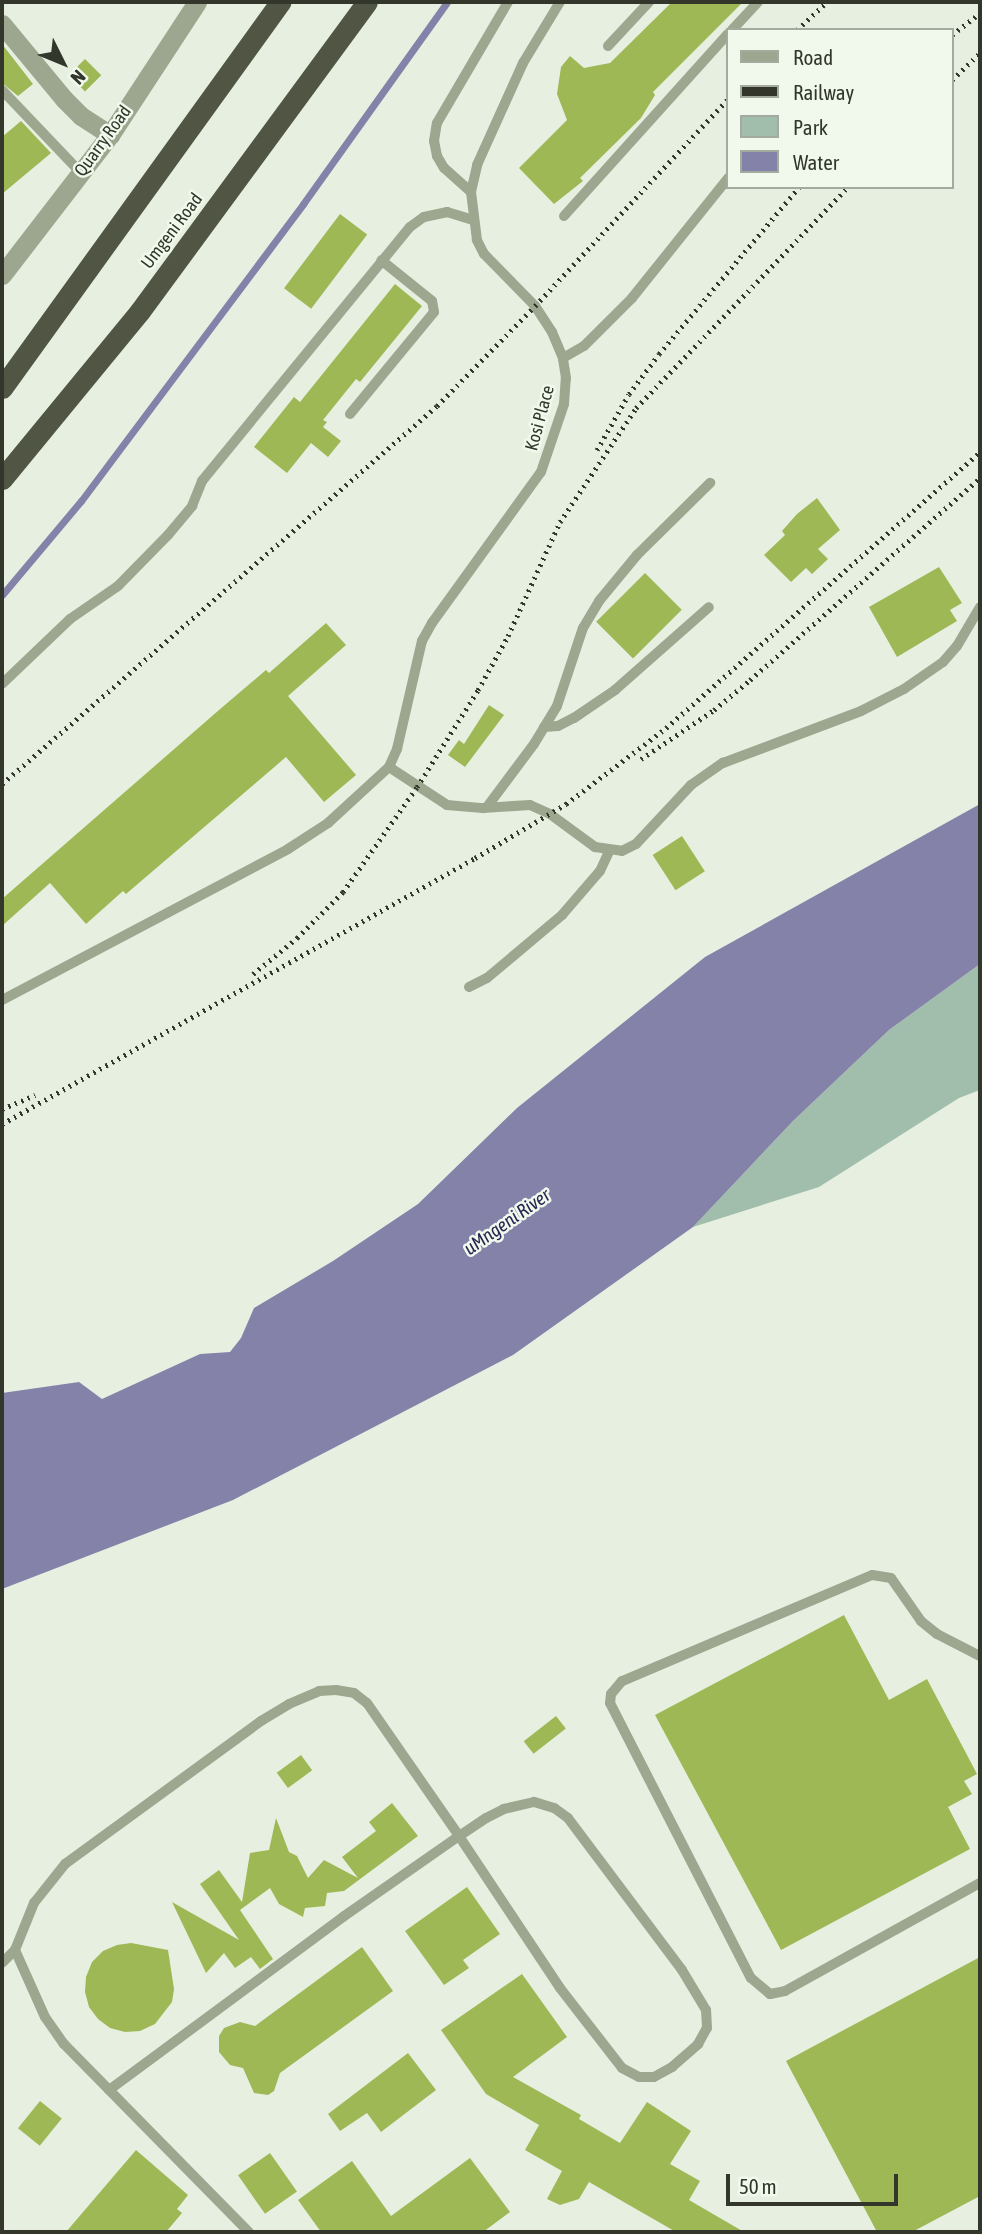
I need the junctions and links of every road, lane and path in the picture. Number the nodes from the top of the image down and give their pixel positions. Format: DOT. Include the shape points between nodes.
graph roads {
  1 [pos="197,2"];
  2 [pos="280,2"];
  3 [pos="367,2"];
  4 [pos="508,2"];
  5 [pos="561,2"];
  6 [pos="649,2"];
  7 [pos="758,2"];
  8 [pos="2,24"];
  9 [pos="734,28"];
  10 [pos="726,36"];
  11 [pos="608,46"];
  12 [pos="2,90"];
  13 [pos="110,135"];
  14 [pos="81,173"];
  15 [pos="726,180"];
  16 [pos="471,192"];
  17 [pos="564,216"];
  18 [pos="473,220"];
  19 [pos="381,260"];
  20 [pos="2,275"];
  21 [pos="563,358"];
  22 [pos="2,388"];
  23 [pos="351,414"];
  24 [pos="2,479"];
  25 [pos="710,483"];
  26 [pos="709,607"];
  27 [pos="980,607"];
  28 [pos="2,684"];
  29 [pos="544,727"];
  30 [pos="388,767"];
  31 [pos="487,807"];
  32 [pos="609,852"];
  33 [pos="469,987"];
  34 [pos="2,1000"];
  35 [pos="980,1656"];
  36 [pos="459,1836"];
  37 [pos="980,1883"];
  38 [pos="15,1950"];
  39 [pos="2,1963"];
  40 [pos="109,2091"];
  41 [pos="249,2232"];
  1 -- 13 [label="street, Quarry Road"];
  2 -- 22 [label="highway"];
  3 -- 24 [label="highway, Umgeni Road" via="140,311"];
  4 -- 16 [label="lane" via="437,123 437,156"];
  5 -- 16 [label="lane, Kosi Place" via="523,63 477,165"];
  6 -- 11 [label="lane"];
  7 -- 9 [label="lane"];
  8 -- 13 [label="street" via="64,99"];
  10 -- 17 [label="lane"];
  12 -- 14 [label="lane"];
  13 -- 14 [label="street, Quarry Road"];
  14 -- 20 [label="street, Quarry Road"];
  15 -- 21 [label="lane" via="632,298 584,346"];
  16 -- 18 [label="lane, Kosi Place"];
  18 -- 19 [label="lane" via="447,212 424,217"];
  18 -- 21 [label="lane, Kosi Place" via="484,254 535,306"];
  19 -- 23 [label="lane" via="432,301 434,312"];
  19 -- 28 [label="lane" via="202,481 192,506 169,535 118,586 70,619"];
  21 -- 30 [label="lane, Kosi Place" via="564,404 541,472 422,641 397,749"];
  25 -- 29 [label="lane" via="637,555 599,601 583,628 557,706"];
  26 -- 29 [label="lane" via="615,690 558,726"];
  27 -- 32 [label="lane" via="943,662 904,689 861,711 723,763 691,785 636,844"];
  29 -- 31 [label="lane"];
  30 -- 31 [label="lane" via="447,805"];
  30 -- 34 [label="lane, Kosi Place" via="328,823 288,849"];
  31 -- 32 [label="lane" via="530,805"];
  32 -- 33 [label="lane" via="600,871 562,915 487,978"];
  35 -- 37 [label="lane" via="921,1621 891,1578 872,1575 622,1681 615,1686 610,1703 751,1978 770,1994 785,1991"];
  36 -- 36 [label="lane" via="504,1810 534,1802 568,1818 696,1993 707,2028 698,2044 654,2077 639,2077 622,2068 560,1988"];
  36 -- 38 [label="lane" via="367,1703 354,1693 318,1691 261,1721 65,1864 34,1903"];
  36 -- 40 [label="lane"];
  38 -- 39 [label="lane"];
  38 -- 40 [label="lane" via="45,2017"];
  40 -- 41 [label="lane"];
}
